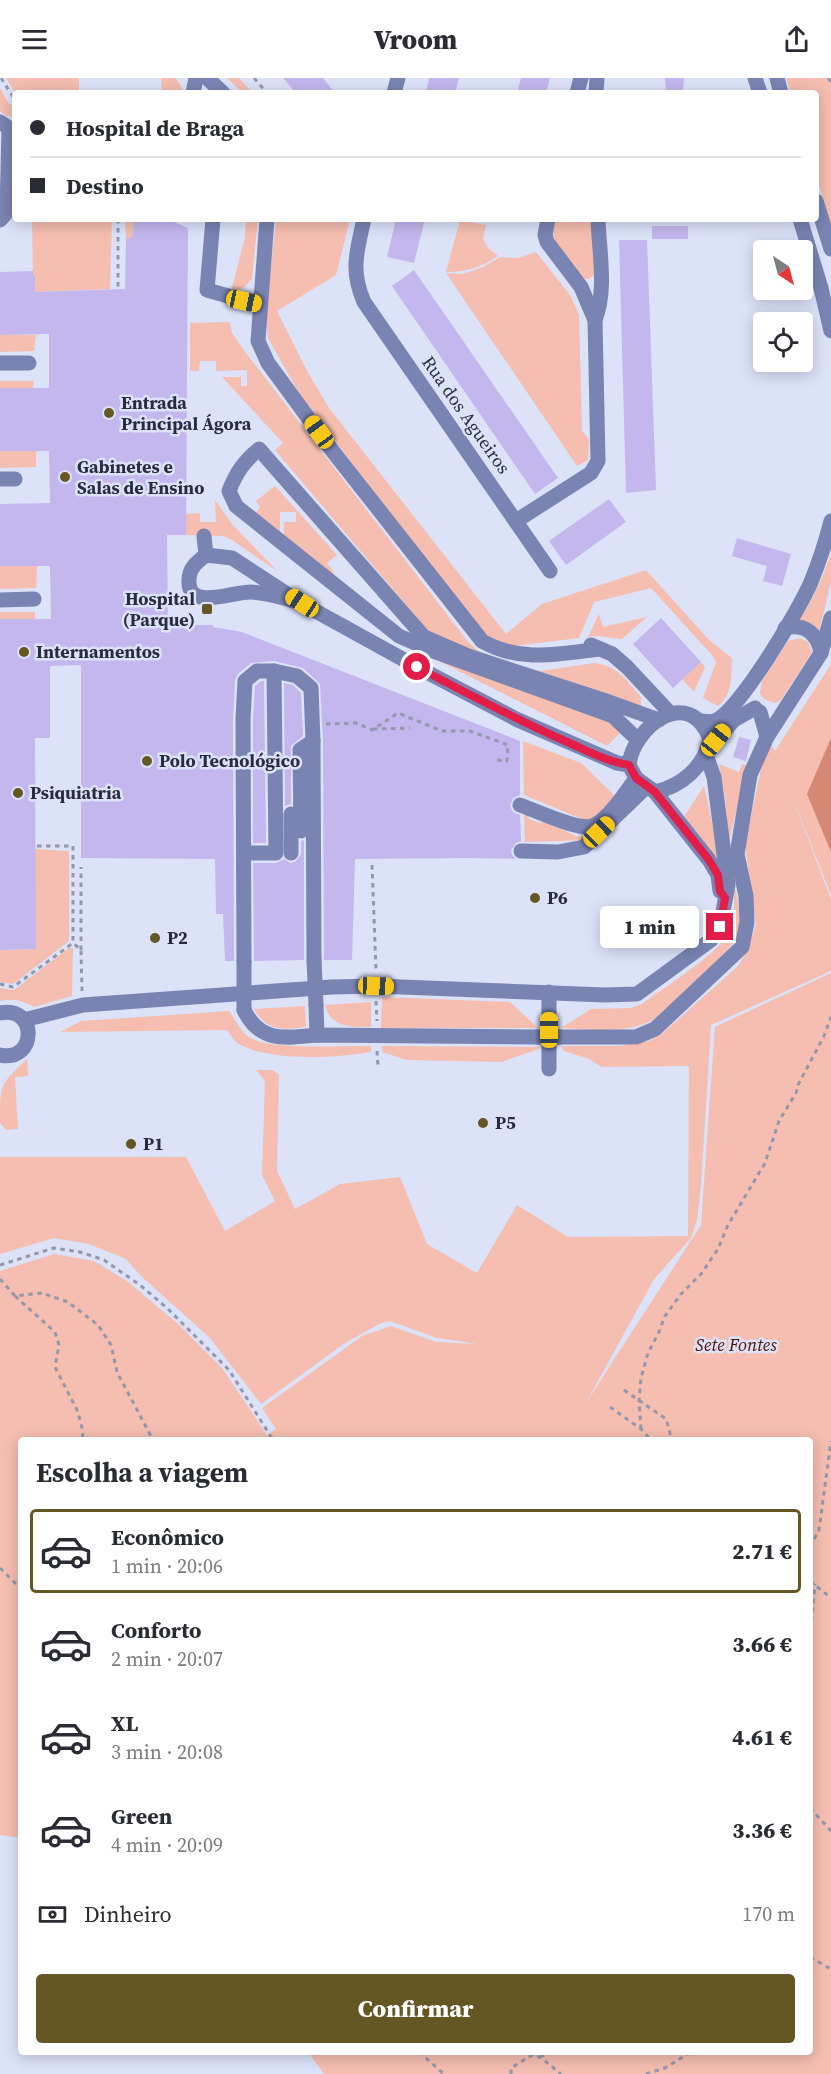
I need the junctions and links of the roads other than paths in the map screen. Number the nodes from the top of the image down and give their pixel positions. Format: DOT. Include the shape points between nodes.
graph roads {
  1 [pos="207,78"];
  2 [pos="221,90"];
  3 [pos="0,122"];
  4 [pos="819,211"];
  5 [pos="0,220"];
  6 [pos="213,222"];
  7 [pos="267,222"];
  8 [pos="363,222"];
  9 [pos="547,222"];
  10 [pos="598,222"];
  11 [pos="801,222"];
  12 [pos="831,249"];
  13 [pos="601,283"];
  14 [pos="581,287"];
  15 [pos="260,304"];
  16 [pos="595,320"];
  17 [pos="831,331"];
  18 [pos="0,363"];
  19 [pos="29,363"];
  20 [pos="516,521"];
  21 [pos="831,521"];
  22 [pos="204,536"];
  23 [pos="206,555"];
  24 [pos="550,571"];
  25 [pos="34,599"];
  26 [pos="0,600"];
  27 [pos="302,603"];
  28 [pos="831,618"];
  29 [pos="785,628"];
  30 [pos="821,653"];
  31 [pos="274,671"];
  32 [pos="751,681"];
  33 [pos="786,707"];
  34 [pos="758,710"];
  35 [pos="665,717"];
  36 [pos="700,721"];
  37 [pos="767,737"];
  38 [pos="638,740"];
  39 [pos="313,741"];
  40 [pos="707,752"];
  41 [pos="290,766"];
  42 [pos="642,780"];
  43 [pos="520,805"];
  44 [pos="301,831"];
  45 [pos="521,851"];
  46 [pos="314,852"];
  47 [pos="244,853"];
  48 [pos="276,853"];
  49 [pos="291,853"];
  50 [pos="725,898"];
  51 [pos="549,992"];
  52 [pos="0,1013"];
  53 [pos="24,1020"];
  54 [pos="317,1035"];
  55 [pos="0,1055"];
  56 [pos="549,1069"];
  1 -- 2 [label="street"];
  3 -- 5 [label="street" via="9,128 7,212"];
  4 -- 12 [label="street"];
  6 -- 15 [label="street" via="207,290"];
  7 -- 15 [label="street"];
  8 -- 20 [label="street, Rua dos Agueiros" via="355,278 364,302"];
  9 -- 14 [label="street" via="547,242"];
  10 -- 13 [label="street"];
  11 -- 17 [label="street"];
  13 -- 14 [label="street"];
  13 -- 16 [label="street" via="600,309"];
  14 -- 16 [label="street"];
  15 -- 35 [label="street" via="258,341 268,363 482,641 508,652 587,643 612,654 627,667"];
  16 -- 20 [label="street" via="598,462 591,473"];
  18 -- 19 [label="street"];
  20 -- 24 [label="street, Rua dos Agueiros"];
  21 -- 29 [label="street" via="810,584"];
  22 -- 23 [label="street"];
  23 -- 27 [label="street" via="232,558"];
  23 -- 27 [label="street" via="190,571 188,584 195,595 206,599 250,592"];
  25 -- 26 [label="street"];
  27 -- 42 [label="street" via="518,720 617,763"];
  28 -- 30 [label="street"];
  29 -- 30 [label="street" via="808,630 819,642"];
  29 -- 32 [label="street"];
  30 -- 33 [label="street"];
  31 -- 39 [label="street" via="297,676 311,688"];
  31 -- 47 [label="street" via="257,671 245,681"];
  31 -- 48 [label="street"];
  32 -- 34 [label="street" via="749,692"];
  32 -- 36 [label="street" via="725,715 713,721"];
  33 -- 34 [label="street" via="770,714"];
  33 -- 37 [label="street"];
  34 -- 37 [label="street"];
  34 -- 40 [label="street" via="734,720"];
  35 -- 36 [label="street" via="679,711"];
  35 -- 38 [label="street"];
  35 -- 38 [label="street" via="468,656 424,637 259,448 244,460 229,491 236,506 399,636 613,716"];
  36 -- 40 [label="street" via="710,739"];
  37 -- 54 [label="street, bridge" via="750,775 737,854 747,914 742,946 655,1029 636,1037"];
  38 -- 42 [label="street" via="633,748"];
  39 -- 44 [label="street" via="300,750"];
  39 -- 46 [label="street"];
  40 -- 42 [label="street" via="689,776 668,790"];
  40 -- 50 [label="street" via="714,777 728,885"];
  41 -- 49 [label="street"];
  42 -- 43 [label="street" via="591,827 579,827"];
  42 -- 45 [label="street" via="584,847 558,852"];
  42 -- 50 [label="street" via="709,860"];
  46 -- 49 [label="street"];
  46 -- 54 [label="street, bridge"];
  47 -- 48 [label="street"];
  47 -- 54 [label="street, bridge" via="244,1010 263,1034 292,1038"];
  48 -- 49 [label="street"];
  50 -- 51 [label="street" via="720,927 711,939 637,994"];
  51 -- 53 [label="street" via="376,986 226,993 83,1005"];
  51 -- 56 [label="street"];
  52 -- 53 [label="street" via="13,1013"];
  53 -- 55 [label="street" via="29,1033 25,1047 11,1056"];
}
